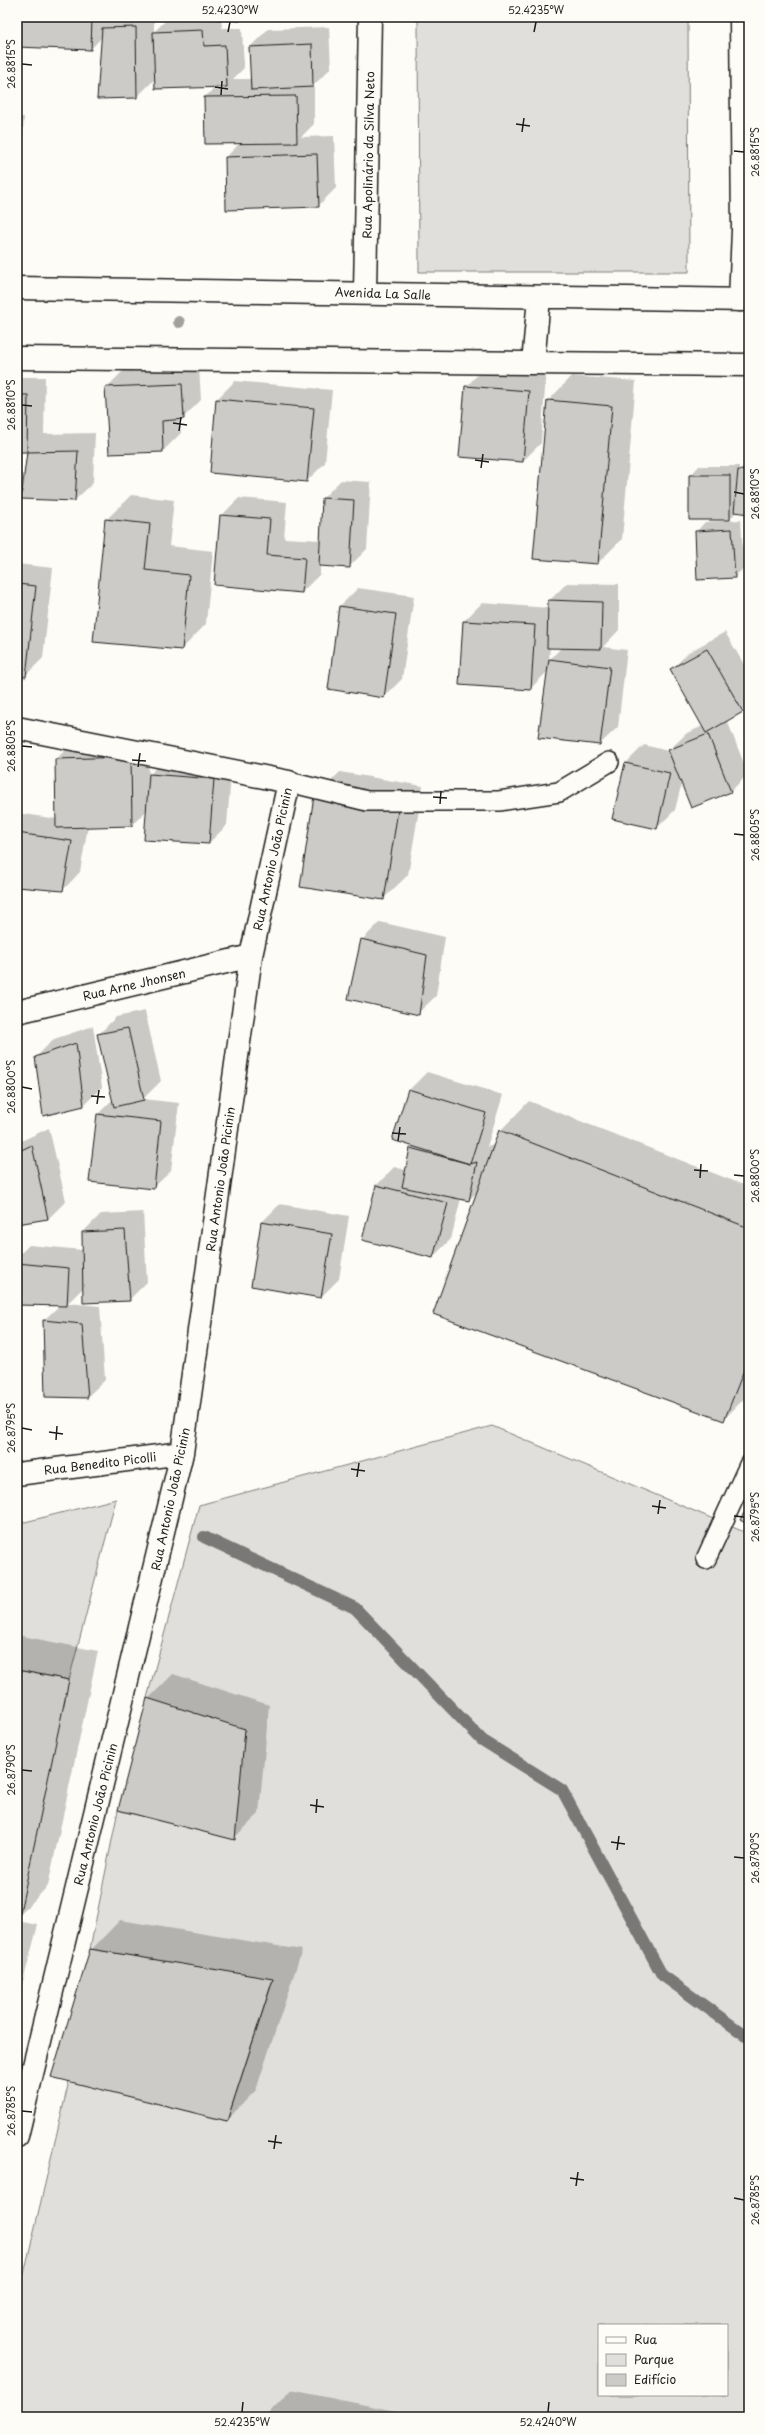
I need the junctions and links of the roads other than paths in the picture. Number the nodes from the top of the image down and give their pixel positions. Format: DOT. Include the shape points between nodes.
graph roads {
  1 [pos="370,17"];
  2 [pos="741,17"];
  3 [pos="17,288"];
  4 [pos="365,292"];
  5 [pos="539,298"];
  6 [pos="745,300"];
  7 [pos="17,358"];
  8 [pos="533,362"];
  9 [pos="749,365"];
  10 [pos="17,728"];
  11 [pos="609,762"];
  12 [pos="289,782"];
  13 [pos="251,956"];
  14 [pos="17,1012"];
  15 [pos="182,1453"];
  16 [pos="749,1465"];
  17 [pos="17,1474"];
  18 [pos="706,1559"];
  19 [pos="17,2136"];
  1 -- 4 [label="street, Rua Apolinário da Silva Neto"];
  2 -- 6 [label="street"];
  3 -- 4 [label="street, Avenida La Salle"];
  4 -- 5 [label="street, Avenida La Salle"];
  5 -- 6 [label="street, Avenida La Salle"];
  5 -- 8 [label="street"];
  7 -- 8 [label="street"];
  8 -- 9 [label="street"];
  10 -- 12 [label="street"];
  11 -- 12 [label="lane" via="559,792 499,801 367,801"];
  12 -- 13 [label="street, Rua Antonio João Picinin"];
  13 -- 14 [label="street, Rua Arne Jhonsen"];
  13 -- 15 [label="street, Rua Antonio João Picinin"];
  15 -- 17 [label="street, Rua Benedito Picolli"];
  15 -- 19 [label="street, Rua Antonio João Picinin"];
  16 -- 18 [label="lane"];
}
